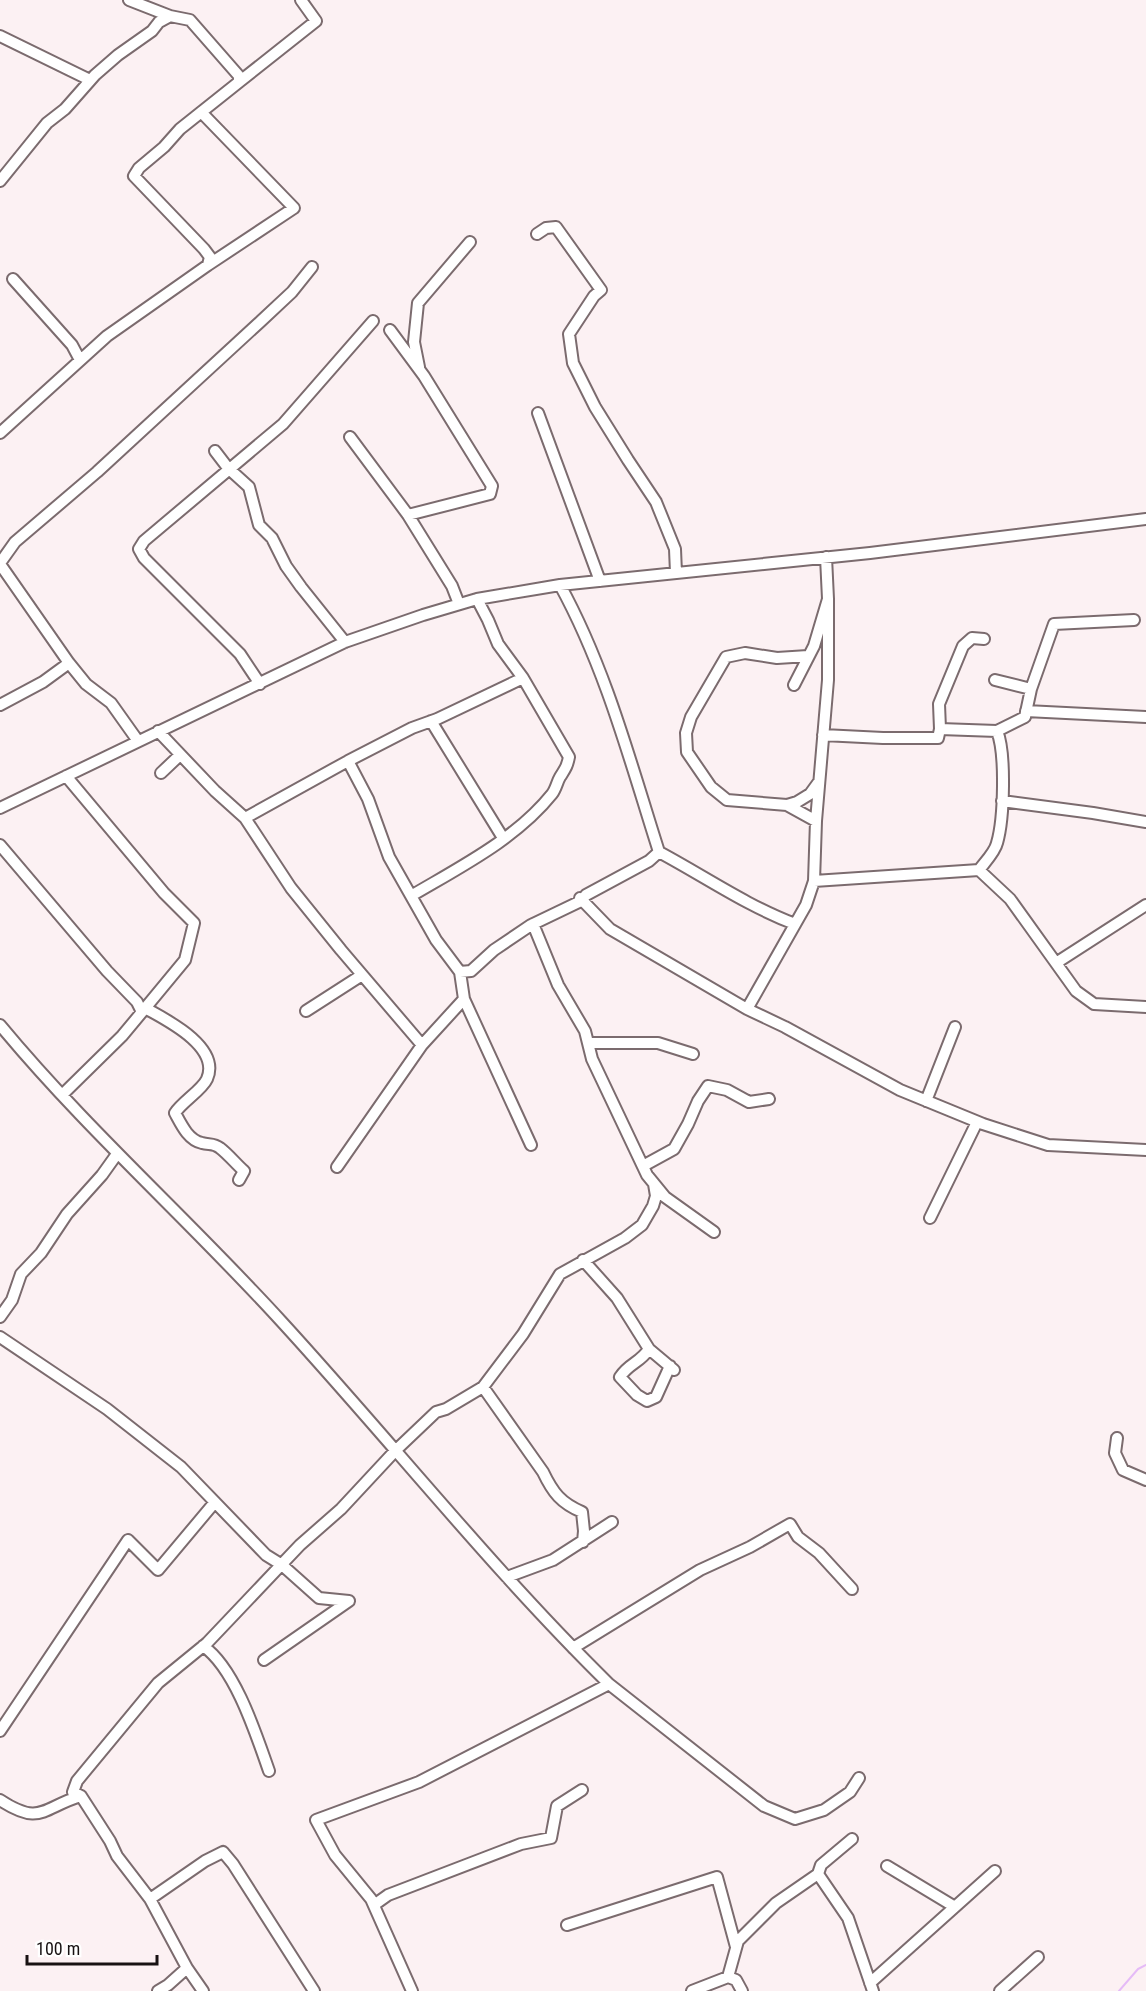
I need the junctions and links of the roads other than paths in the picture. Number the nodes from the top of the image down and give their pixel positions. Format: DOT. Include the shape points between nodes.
graph roads {
  1 [pos="129,0"];
  2 [pos="301,0"];
  3 [pos="170,16"];
  4 [pos="0,36"];
  5 [pos="90,80"];
  6 [pos="239,82"];
  7 [pos="201,112"];
  8 [pos="0,181"];
  9 [pos="537,234"];
  10 [pos="470,242"];
  11 [pos="208,265"];
  12 [pos="312,267"];
  13 [pos="13,279"];
  14 [pos="373,321"];
  15 [pos="390,330"];
  16 [pos="80,360"];
  17 [pos="419,370"];
  18 [pos="538,413"];
  19 [pos="0,433"];
  20 [pos="350,437"];
  21 [pos="215,451"];
  22 [pos="228,468"];
  23 [pos="408,515"];
  24 [pos="1146,519"];
  25 [pos="826,557"];
  26 [pos="0,563"];
  27 [pos="676,573"];
  28 [pos="600,581"];
  29 [pos="560,585"];
  30 [pos="477,599"];
  31 [pos="828,599"];
  32 [pos="459,604"];
  33 [pos="1134,620"];
  34 [pos="984,639"];
  35 [pos="345,642"];
  36 [pos="808,656"];
  37 [pos="69,663"];
  38 [pos="523,678"];
  39 [pos="996,680"];
  40 [pos="260,684"];
  41 [pos="794,685"];
  42 [pos="1031,689"];
  43 [pos="0,705"];
  44 [pos="1026,711"];
  45 [pos="1146,717"];
  46 [pos="431,721"];
  47 [pos="940,729"];
  48 [pos="158,731"];
  49 [pos="997,731"];
  50 [pos="823,735"];
  51 [pos="138,741"];
  52 [pos="180,755"];
  53 [pos="348,761"];
  54 [pos="160,773"];
  55 [pos="66,776"];
  56 [pos="819,781"];
  57 [pos="1002,801"];
  58 [pos="787,805"];
  59 [pos="0,808"];
  60 [pos="245,818"];
  61 [pos="816,821"];
  62 [pos="1146,822"];
  63 [pos="503,838"];
  64 [pos="0,845"];
  65 [pos="659,852"];
  66 [pos="979,870"];
  67 [pos="814,882"];
  68 [pos="411,896"];
  69 [pos="581,899"];
  70 [pos="1146,905"];
  71 [pos="533,924"];
  72 [pos="795,924"];
  73 [pos="1056,963"];
  74 [pos="460,972"];
  75 [pos="363,975"];
  76 [pos="464,999"];
  77 [pos="1146,1007"];
  78 [pos="747,1009"];
  79 [pos="144,1010"];
  80 [pos="306,1011"];
  81 [pos="0,1025"];
  82 [pos="955,1027"];
  83 [pos="588,1043"];
  84 [pos="422,1045"];
  85 [pos="693,1054"];
  86 [pos="62,1095"];
  87 [pos="769,1099"];
  88 [pos="926,1101"];
  89 [pos="977,1122"];
  90 [pos="531,1144"];
  91 [pos="1146,1150"];
  92 [pos="117,1154"];
  93 [pos="1146,1155"];
  94 [pos="643,1166"];
  95 [pos="337,1167"];
  96 [pos="239,1180"];
  97 [pos="654,1184"];
  98 [pos="930,1218"];
  99 [pos="714,1232"];
  100 [pos="584,1260"];
  101 [pos="0,1317"];
  102 [pos="0,1336"];
  103 [pos="649,1349"];
  104 [pos="483,1387"];
  105 [pos="1117,1438"];
  106 [pos="395,1451"];
  107 [pos="1146,1480"];
  108 [pos="215,1502"];
  109 [pos="612,1522"];
  110 [pos="583,1542"];
  111 [pos="282,1565"];
  112 [pos="507,1577"];
  113 [pos="852,1589"];
  114 [pos="203,1646"];
  115 [pos="573,1648"];
  116 [pos="264,1660"];
  117 [pos="609,1684"];
  118 [pos="0,1731"];
  119 [pos="269,1771"];
  120 [pos="860,1778"];
  121 [pos="582,1790"];
  122 [pos="74,1796"];
  123 [pos="0,1800"];
  124 [pos="852,1839"];
  125 [pos="887,1866"];
  126 [pos="995,1871"];
  127 [pos="818,1874"];
  128 [pos="150,1899"];
  129 [pos="374,1905"];
  130 [pos="955,1907"];
  131 [pos="567,1925"];
  132 [pos="736,1948"];
  133 [pos="1038,1956"];
  134 [pos="187,1968"];
  135 [pos="728,1977"];
  136 [pos="871,1987"];
  137 [pos="158,1991"];
  138 [pos="203,1991"];
  139 [pos="314,1991"];
  140 [pos="412,1991"];
  141 [pos="692,1991"];
  142 [pos="742,1991"];
  143 [pos="1000,1991"];
  1 -- 3 [label="street"];
  2 -- 6 [label="street" via="316,21"];
  3 -- 5 [label="street"];
  3 -- 6 [label="street" via="190,20 237,73"];
  4 -- 5 [label="street"];
  5 -- 8 [label="street" via="65,110 47,123"];
  6 -- 7 [label="street"];
  7 -- 11 [label="street" via="134,176 204,249 210,257"];
  7 -- 11 [label="street" via="294,208"];
  9 -- 27 [label="street" via="556,226 601,290 569,334 573,363 595,407 656,502 675,549"];
  10 -- 17 [label="street" via="418,303 414,342"];
  11 -- 16 [label="street" via="107,336"];
  12 -- 26 [label="street" via="246,336 15,542"];
  13 -- 16 [label="street" via="72,345"];
  14 -- 22 [label="street" via="283,423"];
  15 -- 17 [label="street"];
  16 -- 19 [label="street"];
  17 -- 23 [label="street" via="492,486 490,494"];
  18 -- 28 [label="street"];
  20 -- 23 [label="street"];
  21 -- 22 [label="street"];
  22 -- 35 [label="street" via="249,487 259,525"];
  22 -- 40 [label="street" via="139,549 240,654"];
  23 -- 32 [label="street"];
  24 -- 25 [label="street"];
  25 -- 27 [label="street"];
  25 -- 31 [label="street"];
  26 -- 37 [label="street"];
  27 -- 28 [label="street"];
  28 -- 29 [label="street"];
  29 -- 30 [label="street"];
  29 -- 65 [label="street" via="602,674"];
  30 -- 32 [label="street"];
  30 -- 38 [label="street" via="498,644"];
  31 -- 36 [label="street"];
  31 -- 50 [label="street"];
  32 -- 35 [label="street"];
  33 -- 42 [label="street" via="1054,624"];
  34 -- 47 [label="street" via="972,638 963,646 939,704"];
  35 -- 40 [label="street"];
  36 -- 41 [label="street"];
  36 -- 58 [label="street" via="777,658 745,653 726,657 686,733 687,752 711,787 727,800"];
  37 -- 43 [label="street"];
  37 -- 51 [label="street" via="86,684 111,703"];
  38 -- 46 [label="street"];
  38 -- 63 [label="street" via="568,757 567,769 548,798"];
  39 -- 42 [label="street"];
  40 -- 48 [label="street"];
  42 -- 44 [label="street"];
  44 -- 45 [label="street"];
  44 -- 49 [label="street" via="1025,717"];
  46 -- 53 [label="street"];
  46 -- 63 [label="street"];
  47 -- 49 [label="street"];
  47 -- 50 [label="street" via="938,738"];
  48 -- 51 [label="street"];
  48 -- 52 [label="street"];
  49 -- 57 [label="street"];
  50 -- 56 [label="street"];
  51 -- 55 [label="street"];
  52 -- 54 [label="street"];
  52 -- 60 [label="street"];
  53 -- 60 [label="street"];
  53 -- 68 [label="street" via="368,799 389,857"];
  55 -- 59 [label="street"];
  55 -- 79 [label="street" via="194,923 185,960"];
  56 -- 58 [label="street" via="810,794"];
  56 -- 61 [label="street"];
  57 -- 62 [label="street"];
  57 -- 66 [label="street" via="997,844"];
  58 -- 61 [label="street"];
  60 -- 75 [label="street" via="291,888"];
  61 -- 67 [label="street"];
  63 -- 68 [label="street"];
  64 -- 79 [label="street"];
  65 -- 69 [label="street" via="650,861"];
  65 -- 72 [label="street" via="763,912"];
  66 -- 67 [label="street"];
  66 -- 73 [label="street" via="1010,899"];
  67 -- 72 [label="street"];
  68 -- 74 [label="street"];
  69 -- 71 [label="street"];
  69 -- 78 [label="street" via="610,929"];
  70 -- 73 [label="street"];
  71 -- 74 [label="street" via="471,970"];
  71 -- 83 [label="street"];
  72 -- 78 [label="street"];
  73 -- 77 [label="street" via="1076,991 1094,1004"];
  74 -- 76 [label="street"];
  75 -- 80 [label="street"];
  75 -- 84 [label="street"];
  76 -- 84 [label="street"];
  76 -- 90 [label="street"];
  78 -- 88 [label="street"];
  79 -- 86 [label="street"];
  79 -- 96 [label="street" via="180,1028 205,1054 207,1081 175,1113 190,1136 220,1148 244,1171"];
  81 -- 86 [label="street"];
  82 -- 88 [label="street"];
  83 -- 85 [label="street" via="658,1043"];
  83 -- 94 [label="street"];
  84 -- 95 [label="street"];
  86 -- 92 [label="street"];
  87 -- 94 [label="street" via="748,1102 727,1090 708,1086 674,1149"];
  88 -- 89 [label="street"];
  89 -- 91 [label="street" via="1048,1145"];
  89 -- 98 [label="street"];
  91 -- 93 [label="street"];
  92 -- 101 [label="street" via="21,1274 12,1300"];
  92 -- 106 [label="street" via="233,1269"];
  94 -- 97 [label="street"];
  97 -- 99 [label="street" via="665,1197"];
  97 -- 100 [label="street" via="656,1196 642,1225"];
  100 -- 103 [label="street" via="617,1298"];
  100 -- 104 [label="street" via="560,1274"];
  102 -- 108 [label="street" via="107,1409 181,1467"];
  103 -- 103 [label="street" via="672,1368 656,1397 647,1401 620,1377 627,1366 642,1360"];
  104 -- 106 [label="street" via="436,1412"];
  104 -- 110 [label="street" via="550,1487 565,1505 582,1512"];
  105 -- 107 [label="street" via="1115,1453 1124,1470"];
  106 -- 111 [label="street"];
  106 -- 112 [label="street"];
  108 -- 111 [label="street" via="266,1555"];
  108 -- 118 [label="street" via="158,1570 128,1540"];
  109 -- 110 [label="street"];
  110 -- 112 [label="street" via="553,1560"];
  111 -- 114 [label="street"];
  111 -- 116 [label="street" via="319,1598 349,1601"];
  112 -- 115 [label="street"];
  113 -- 115 [label="street" via="819,1553 798,1537 790,1524 700,1570"];
  114 -- 119 [label="street" via="219,1661 243,1704"];
  114 -- 122 [label="street" via="158,1683 77,1781"];
  115 -- 117 [label="street"];
  117 -- 120 [label="street" via="764,1806 795,1819 824,1810 850,1792"];
  117 -- 129 [label="street" via="419,1782 316,1820 335,1855"];
  121 -- 129 [label="street" via="557,1806 551,1838 521,1844 388,1895"];
  122 -- 123 [label="street" via="49,1811 34,1814"];
  122 -- 128 [label="street"];
  124 -- 127 [label="street" via="821,1865"];
  125 -- 130 [label="street"];
  126 -- 130 [label="street"];
  127 -- 132 [label="street" via="776,1903 738,1941"];
  127 -- 136 [label="street" via="848,1918"];
  128 -- 134 [label="street"];
  128 -- 139 [label="street" via="223,1852"];
  129 -- 140 [label="street"];
  130 -- 136 [label="street"];
  131 -- 132 [label="street" via="717,1876"];
  132 -- 135 [label="street"];
  133 -- 143 [label="street"];
  134 -- 137 [label="street"];
  134 -- 138 [label="street"];
  135 -- 141 [label="street"];
  135 -- 142 [label="street" via="736,1980"];
}
